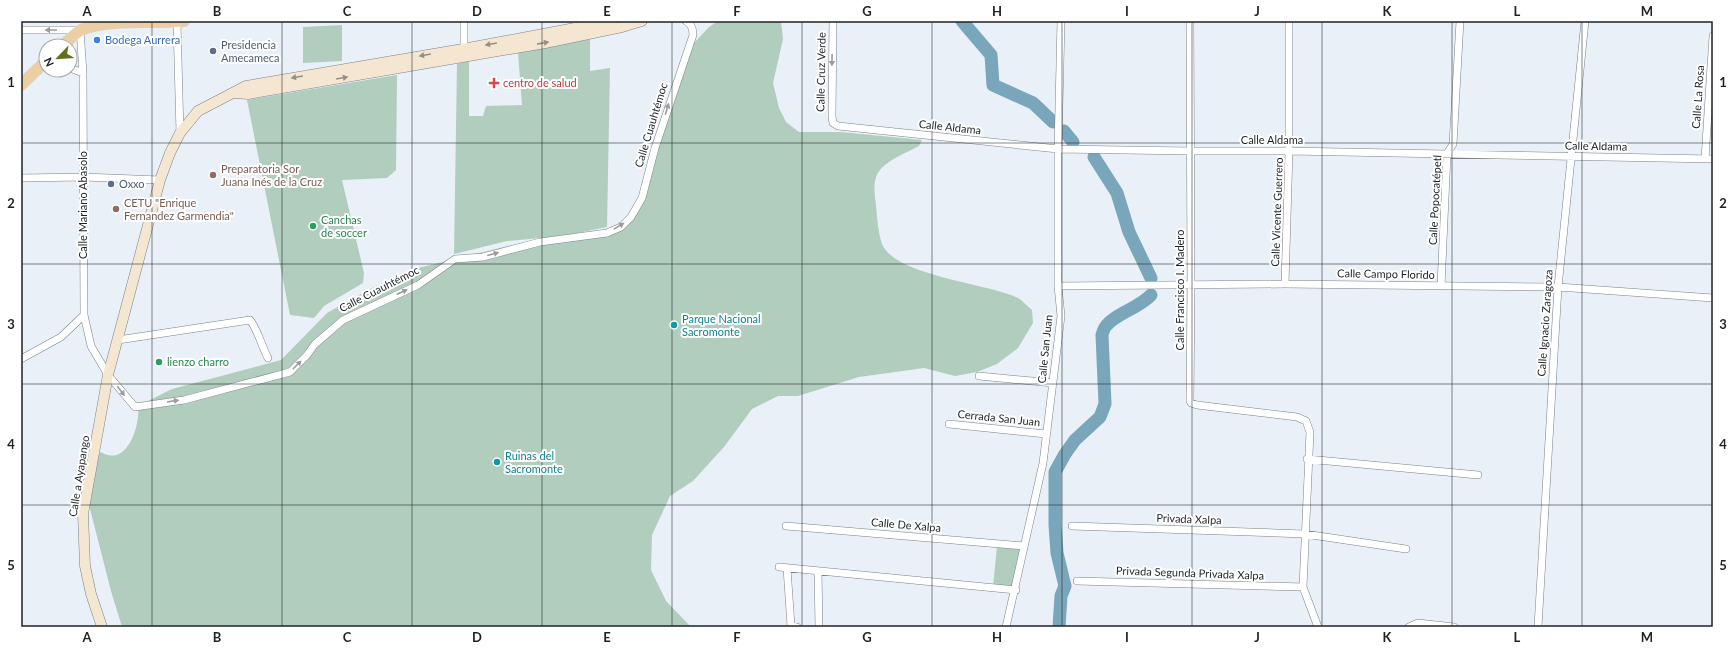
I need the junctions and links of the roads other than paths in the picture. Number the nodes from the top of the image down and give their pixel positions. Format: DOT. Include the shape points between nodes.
graph roads {
  1 [pos="180,21"];
  2 [pos="464,21"];
  3 [pos="612,21"];
  4 [pos="642,21"];
  5 [pos="686,21"];
  6 [pos="833,21"];
  7 [pos="1061,21"];
  8 [pos="1190,21"];
  9 [pos="1289,21"];
  10 [pos="1460,21"];
  11 [pos="1585,21"];
  12 [pos="91,24"];
  13 [pos="21,30"];
  14 [pos="80,30"];
  15 [pos="1713,36"];
  16 [pos="72,38"];
  17 [pos="514,44"];
  18 [pos="464,53"];
  19 [pos="38,69"];
  20 [pos="78,71"];
  21 [pos="83,73"];
  22 [pos="21,85"];
  23 [pos="833,123"];
  24 [pos="180,133"];
  25 [pos="1058,149"];
  26 [pos="1289,151"];
  27 [pos="1191,152"];
  28 [pos="1447,154"];
  29 [pos="1572,156"];
  30 [pos="1705,159"];
  31 [pos="1713,159"];
  32 [pos="83,177"];
  33 [pos="21,178"];
  34 [pos="160,180"];
  35 [pos="1191,284"];
  36 [pos="1285,284"];
  37 [pos="1058,286"];
  38 [pos="1441,286"];
  39 [pos="1558,287"];
  40 [pos="1713,298"];
  41 [pos="84,314"];
  42 [pos="118,340"];
  43 [pos="268,358"];
  44 [pos="21,359"];
  45 [pos="108,374"];
  46 [pos="979,376"];
  47 [pos="1053,383"];
  48 [pos="949,424"];
  49 [pos="1046,434"];
  50 [pos="1308,459"];
  51 [pos="1478,475"];
  52 [pos="786,526"];
  53 [pos="1072,526"];
  54 [pos="1305,534"];
  55 [pos="1024,546"];
  56 [pos="1406,549"];
  57 [pos="779,567"];
  58 [pos="787,568"];
  59 [pos="818,571"];
  60 [pos="1077,581"];
  61 [pos="1303,587"];
  62 [pos="1016,590"];
  63 [pos="102,627"];
  64 [pos="797,627"];
  65 [pos="820,627"];
  66 [pos="1006,627"];
  67 [pos="1318,627"];
  68 [pos="1409,627"];
  69 [pos="1454,627"];
  70 [pos="1538,627"];
  1 -- 12 [label="main road"];
  1 -- 24 [label="street"];
  2 -- 18 [label="street"];
  3 -- 17 [label="main road"];
  17 -- 4 [label="main road, one-way" via="594,33"];
  45 -- 5 [label="street, Calle Cuauhtémoc, one-way" via="135,407 184,400 290,372 308,355 315,344 343,320 418,285 454,259 483,257 540,242 607,233 621,226 631,217 642,198 657,141 693,35 693,29"];
  6 -- 23 [label="street, Calle Cruz Verde, one-way"];
  7 -- 25 [label="street, Calle San Juan"];
  8 -- 27 [label="street, Calle Francisco I. Madero"];
  9 -- 26 [label="street, Calle Vicente Guerrero"];
  10 -- 28 [label="street, Calle Popocatépetl" via="1453,144"];
  11 -- 29 [label="street, Calle Ignacio Zaragoza"];
  12 -- 14 [label="main road"];
  14 -- 13 [label="street, one-way"];
  14 -- 16 [label="main road"];
  14 -- 21 [label="street, Calle Mariano Abasolo"];
  15 -- 30 [label="street, Calle La Rosa"];
  17 -- 18 [label="main road"];
  18 -- 24 [label="main road" via="317,78 246,86 198,111"];
  19 -- 22 [label="main road"];
  20 -- 21 [label="street"];
  21 -- 32 [label="street, Calle Mariano Abasolo"];
  23 -- 25 [label="street, Calle Aldama" via="838,126"];
  24 -- 34 [label="main road"];
  25 -- 27 [label="street, Calle Aldama"];
  25 -- 37 [label="street, Calle San Juan"];
  26 -- 27 [label="street, Calle Aldama"];
  26 -- 28 [label="street, Calle Aldama"];
  26 -- 36 [label="street, Calle Vicente Guerrero"];
  27 -- 35 [label="street, Calle Francisco I. Madero"];
  28 -- 29 [label="street, Calle Aldama"];
  28 -- 38 [label="street, Calle Popocatépetl"];
  29 -- 30 [label="street, Calle Aldama"];
  29 -- 39 [label="street, Calle Ignacio Zaragoza"];
  30 -- 31 [label="street, Calle Aldama"];
  32 -- 33 [label="street"];
  32 -- 34 [label="street"];
  32 -- 41 [label="street, Calle Mariano Abasolo"];
  34 -- 42 [label="main road"];
  35 -- 36 [label="street, Calle Campo Florido"];
  35 -- 37 [label="street, Calle Campo Florido"];
  35 -- 50 [label="street, Calle Francisco I. Madero" via="1190,403 1296,417 1306,421 1310,432"];
  36 -- 38 [label="street, Calle Campo Florido"];
  37 -- 47 [label="street, Calle San Juan" via="1060,316"];
  38 -- 39 [label="street, Calle Campo Florido"];
  39 -- 40 [label="street, Calle Campo Florido"];
  39 -- 70 [label="street, Calle Ignacio Zaragoza"];
  41 -- 44 [label="street" via="61,337"];
  41 -- 45 [label="street, Calle Mariano Abasolo" via="91,346"];
  42 -- 43 [label="street" via="250,320"];
  42 -- 45 [label="main road"];
  45 -- 63 [label="main road, Calle a Ayapango" via="84,514 85,566"];
  46 -- 47 [label="street"];
  47 -- 49 [label="street, Calle San Juan"];
  48 -- 49 [label="street, Cerrada San Juan"];
  49 -- 55 [label="street, Calle San Juan" via="1043,463"];
  50 -- 51 [label="street"];
  50 -- 54 [label="street"];
  52 -- 55 [label="street, Calle De Xalpa"];
  53 -- 54 [label="street, Privada Xalpa"];
  54 -- 56 [label="street, Privada Xalpa"];
  54 -- 61 [label="street"];
  55 -- 62 [label="street, Calle San Juan"];
  57 -- 58 [label="street"];
  58 -- 59 [label="street"];
  58 -- 64 [label="street" via="791,626"];
  59 -- 62 [label="street"];
  59 -- 65 [label="street"];
  60 -- 61 [label="street, Privada Segunda Privada Xalpa"];
  61 -- 67 [label="street"];
  62 -- 66 [label="street, Calle San Juan"];
  68 -- 69 [label="street" via="1418,623"];
}
